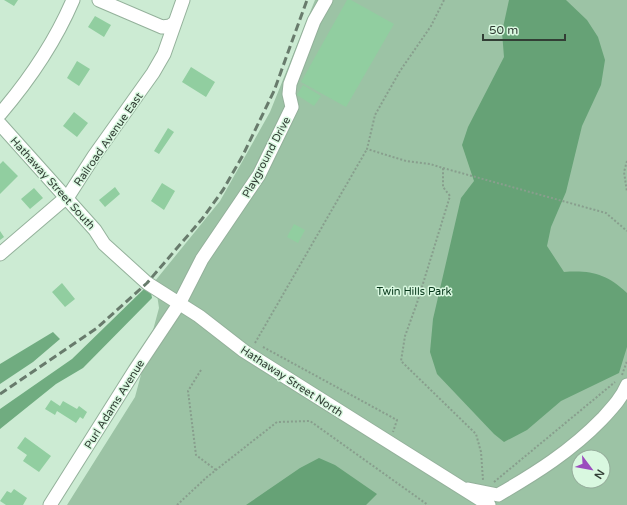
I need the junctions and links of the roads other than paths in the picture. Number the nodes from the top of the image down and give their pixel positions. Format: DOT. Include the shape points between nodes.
graph roads {
  1 [pos="74,0"];
  2 [pos="99,0"];
  3 [pos="182,0"];
  4 [pos="326,0"];
  5 [pos="174,23"];
  6 [pos="0,114"];
  7 [pos="0,124"];
  8 [pos="66,198"];
  9 [pos="104,244"];
  10 [pos="0,254"];
  11 [pos="179,304"];
  12 [pos="622,380"];
  13 [pos="460,488"];
  14 [pos="482,503"];
  15 [pos="50,505"];
  1 -- 6 [label="street" via="39,63"];
  2 -- 5 [label="street" via="162,27"];
  3 -- 5 [label="street, Railroad Avenue East"];
  4 -- 11 [label="street, Playground Drive" via="314,21 290,84 292,107 277,142 244,200 202,259"];
  5 -- 8 [label="street, Railroad Avenue East" via="164,54 153,73"];
  7 -- 8 [label="street, Hathaway Street South"];
  8 -- 9 [label="street, Hathaway Street South" via="96,230"];
  8 -- 10 [label="street, Railroad Avenue East"];
  9 -- 11 [label="street, Hathaway Street North" via="147,283"];
  11 -- 13 [label="street, Hathaway Street North" via="244,351"];
  11 -- 15 [label="street, Purl Adams Avenue"];
  12 -- 13 [label="street" via="617,403 565,453 498,495"];
  13 -- 14 [label="street, Hathaway Street North"];
}
